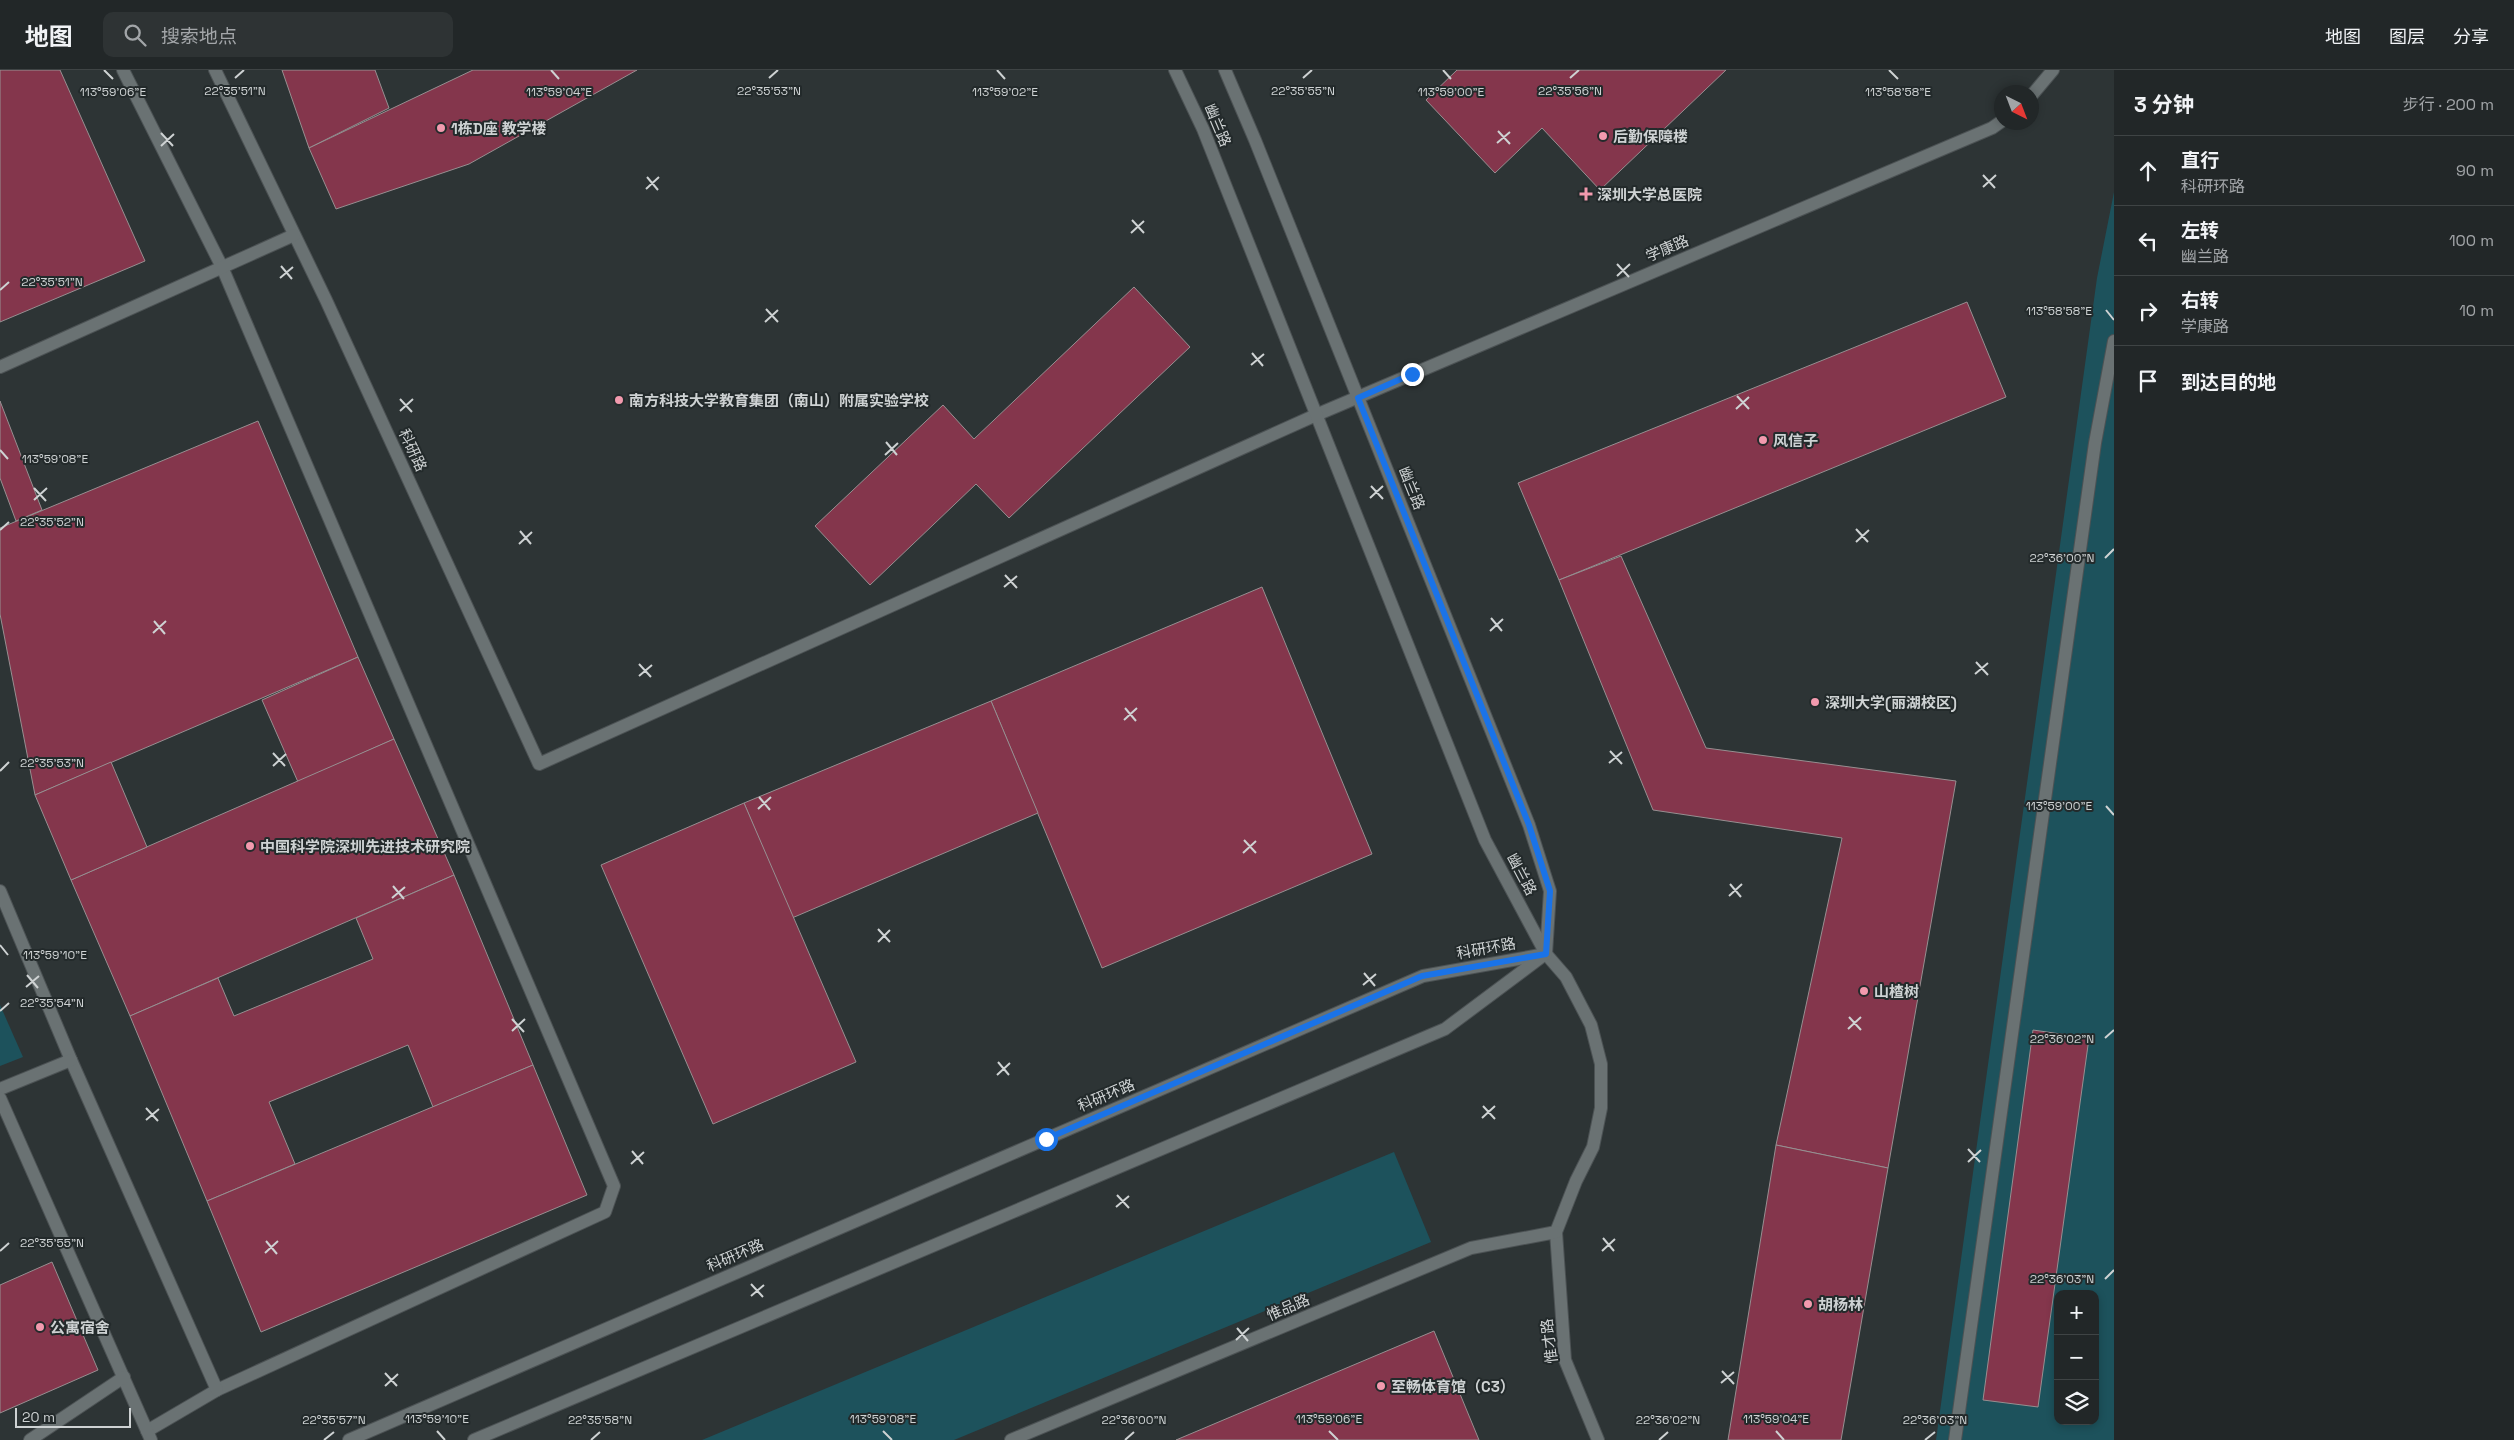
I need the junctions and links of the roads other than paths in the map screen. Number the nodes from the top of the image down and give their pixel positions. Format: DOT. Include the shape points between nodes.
graph roads {
  1 [pos="123,70"];
  2 [pos="215,70"];
  3 [pos="1175,70"];
  4 [pos="1224,70"];
  5 [pos="2053,70"];
  6 [pos="2039,86"];
  7 [pos="1994,127"];
  8 [pos="294,235"];
  9 [pos="222,267"];
  10 [pos="2114,341"];
  11 [pos="0,367"];
  12 [pos="1358,398"];
  13 [pos="1316,415"];
  14 [pos="539,764"];
  15 [pos="0,891"];
  16 [pos="1546,954"];
  17 [pos="71,1060"];
  18 [pos="0,1089"];
  19 [pos="0,1098"];
  20 [pos="1556,1232"];
  21 [pos="124,1378"];
  22 [pos="217,1390"];
  23 [pos="149,1436"];
  24 [pos="30,1440"];
  25 [pos="349,1440"];
  26 [pos="474,1440"];
  27 [pos="1011,1440"];
  28 [pos="1598,1440"];
  29 [pos="1955,1440"];
  1 -- 9 [label="street"];
  2 -- 8 [label="street, 科研路"];
  3 -- 13 [label="street, 幽兰路" via="1203,129"];
  4 -- 12 [label="street, 幽兰路"];
  5 -- 6 [label="street"];
  7 -- 12 [label="street, 学康路"];
  8 -- 9 [label="street"];
  8 -- 14 [label="street, 科研路"];
  9 -- 11 [label="street"];
  9 -- 22 [label="street" via="614,1186 605,1212"];
  10 -- 29 [label="street" via="2095,443"];
  12 -- 13 [label="street, 学康路"];
  12 -- 16 [label="street, 幽兰路" via="1529,825 1550,891"];
  13 -- 14 [label="street, 学康路"];
  13 -- 16 [label="street, 幽兰路" via="1485,840"];
  15 -- 17 [label="street"];
  16 -- 20 [label="street" via="1566,977 1578,998 1591,1025 1601,1064 1601,1108 1593,1147"];
  16 -- 25 [label="street, 科研环路" via="1422,976"];
  16 -- 26 [label="street, 科研环路" via="1445,1029"];
  17 -- 18 [label="street"];
  17 -- 22 [label="street"];
  19 -- 21 [label="street"];
  20 -- 27 [label="street, 惟品路" via="1471,1248"];
  20 -- 28 [label="street, 惟才路" via="1565,1360"];
  21 -- 23 [label="street"];
  21 -- 24 [label="street"];
  22 -- 23 [label="street"];
}
